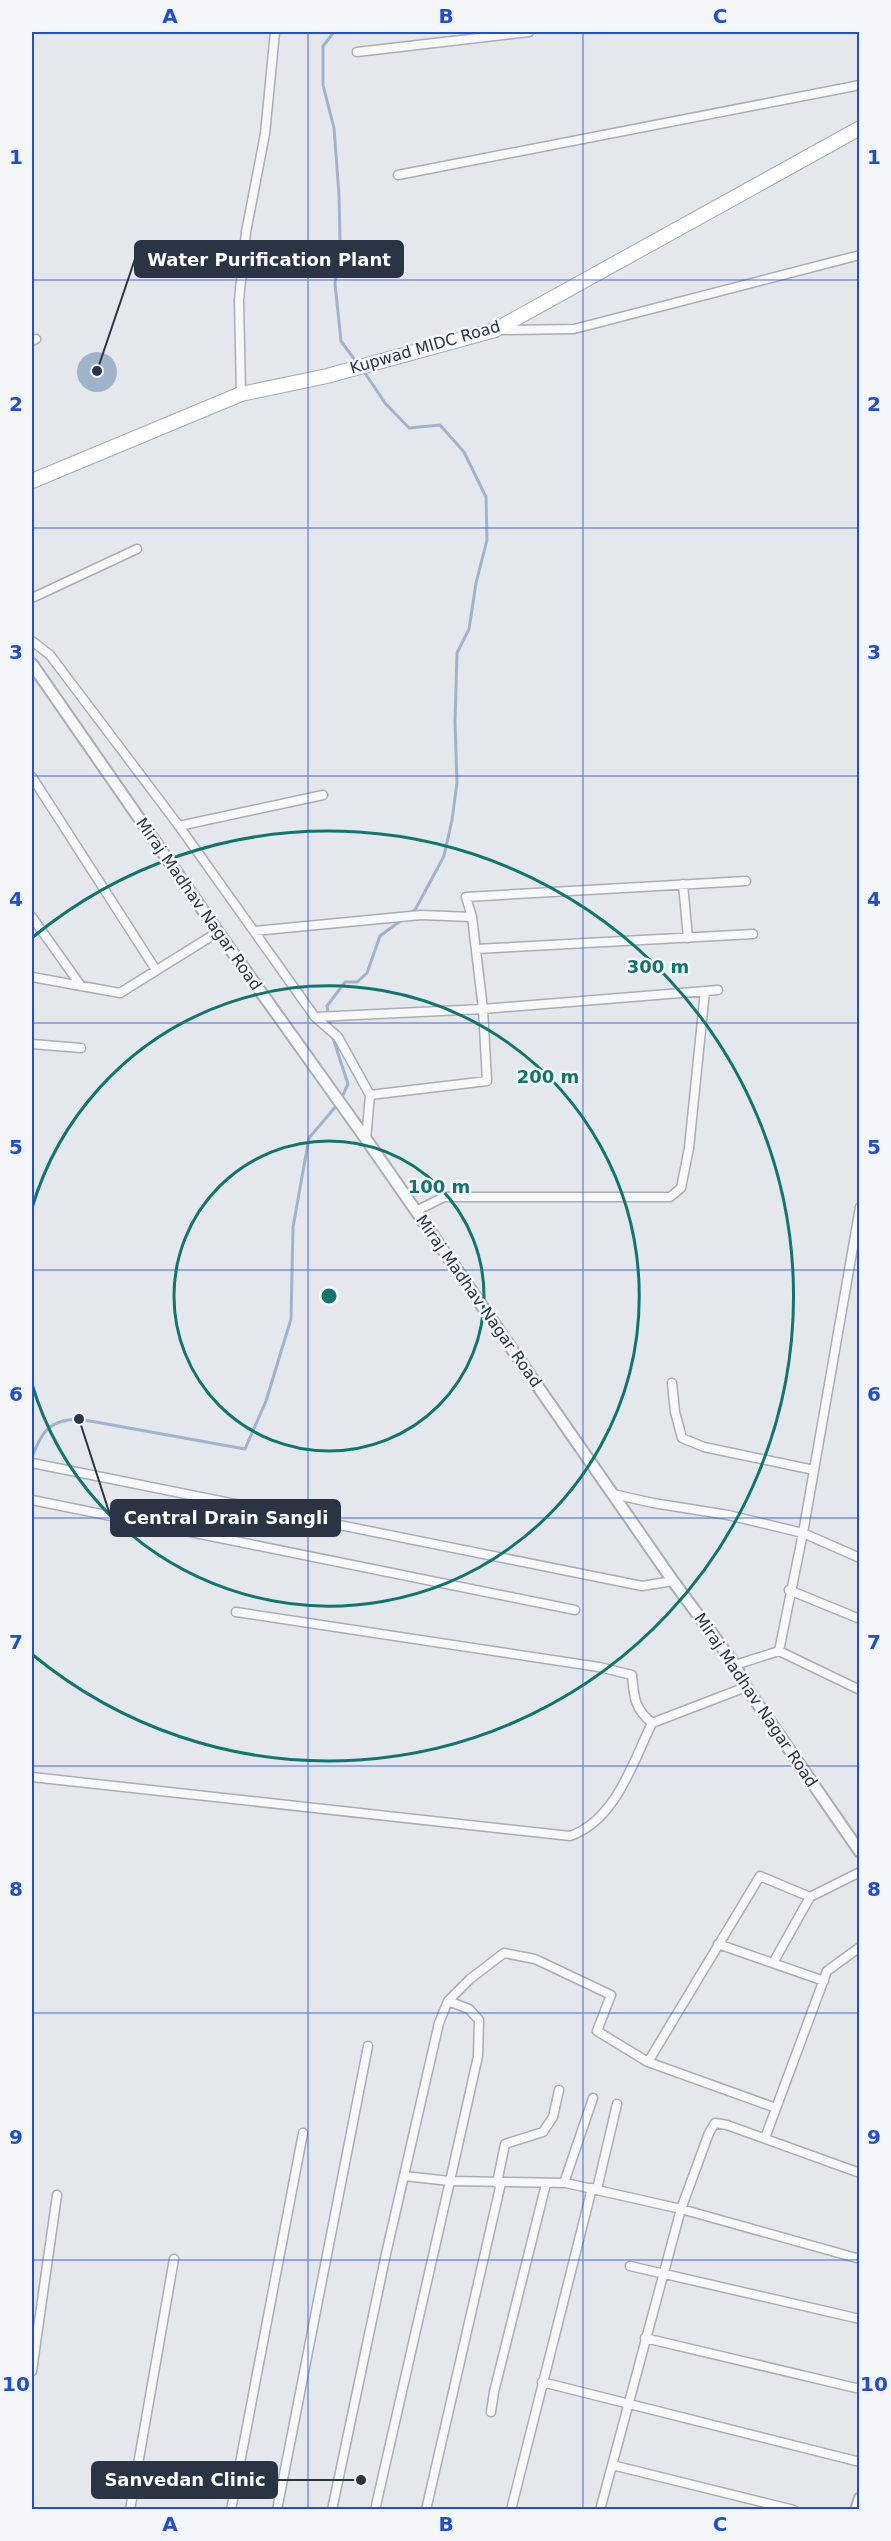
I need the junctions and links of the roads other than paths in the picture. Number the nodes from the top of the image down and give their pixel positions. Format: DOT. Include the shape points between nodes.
graph roads {
  1 [pos="275,32"];
  2 [pos="529,32"];
  3 [pos="357,52"];
  4 [pos="860,85"];
  5 [pos="860,128"];
  6 [pos="398,175"];
  7 [pos="860,255"];
  8 [pos="495,330"];
  9 [pos="241,394"];
  10 [pos="32,480"];
  11 [pos="137,549"];
  12 [pos="32,598"];
  13 [pos="32,641"];
  14 [pos="32,664"];
  15 [pos="32,777"];
  16 [pos="323,795"];
  17 [pos="179,826"];
  18 [pos="746,881"];
  19 [pos="683,884"];
  20 [pos="32,917"];
  21 [pos="472,917"];
  22 [pos="254,931"];
  23 [pos="218,932"];
  24 [pos="753,934"];
  25 [pos="688,938"];
  26 [pos="476,949"];
  27 [pos="156,970"];
  28 [pos="32,977"];
  29 [pos="81,986"];
  30 [pos="718,990"];
  31 [pos="705,991"];
  32 [pos="483,1009"];
  33 [pos="315,1017"];
  34 [pos="32,1044"];
  35 [pos="81,1048"];
  36 [pos="370,1095"];
  37 [pos="366,1139"];
  38 [pos="860,1207"];
  39 [pos="417,1211"];
  40 [pos="672,1383"];
  41 [pos="32,1463"];
  42 [pos="814,1470"];
  43 [pos="613,1494"];
  44 [pos="32,1500"];
  45 [pos="802,1533"];
  46 [pos="859,1557"];
  47 [pos="673,1581"];
  48 [pos="789,1590"];
  49 [pos="575,1610"];
  50 [pos="236,1612"];
  51 [pos="860,1619"];
  52 [pos="779,1651"];
  53 [pos="735,1665"];
  54 [pos="746,1687"];
  55 [pos="860,1690"];
  56 [pos="652,1722"];
  57 [pos="32,1777"];
  58 [pos="860,1852"];
  59 [pos="860,1872"];
  60 [pos="810,1897"];
  61 [pos="718,1944"];
  62 [pos="860,1947"];
  63 [pos="773,1963"];
  64 [pos="824,1981"];
  65 [pos="448,2001"];
  66 [pos="368,2046"];
  67 [pos="648,2062"];
  68 [pos="559,2090"];
  69 [pos="593,2098"];
  70 [pos="616,2104"];
  71 [pos="776,2108"];
  72 [pos="303,2133"];
  73 [pos="765,2138"];
  74 [pos="860,2173"];
  75 [pos="404,2176"];
  76 [pos="450,2181"];
  77 [pos="499,2183"];
  78 [pos="564,2183"];
  79 [pos="546,2184"];
  80 [pos="595,2189"];
  81 [pos="57,2195"];
  82 [pos="681,2209"];
  83 [pos="174,2259"];
  84 [pos="860,2259"];
  85 [pos="630,2266"];
  86 [pos="663,2274"];
  87 [pos="860,2319"];
  88 [pos="645,2338"];
  89 [pos="32,2372"];
  90 [pos="542,2382"];
  91 [pos="860,2389"];
  92 [pos="628,2403"];
  93 [pos="491,2412"];
  94 [pos="860,2462"];
  95 [pos="612,2465"];
  96 [pos="860,2498"];
  97 [pos="130,2510"];
  98 [pos="231,2510"];
  99 [pos="277,2510"];
  100 [pos="332,2510"];
  101 [pos="375,2510"];
  102 [pos="426,2510"];
  103 [pos="512,2510"];
  104 [pos="600,2510"];
  105 [pos="794,2510"];
  106 [pos="856,2510"];
  1 -- 9 [label="street" via="265,134 246,232 239,300"];
  2 -- 3 [label="street"];
  4 -- 6 [label="street"];
  5 -- 8 [label="main road, Kupwad MIDC Road"];
  7 -- 8 [label="street" via="574,329"];
  8 -- 9 [label="main road, Kupwad MIDC Road" via="327,376"];
  9 -- 10 [label="main road, Kupwad MIDC Road"];
  11 -- 12 [label="street"];
  13 -- 17 [label="street" via="50,655"];
  14 -- 23 [label="street, Miraj Madhav Nagar Road"];
  15 -- 27 [label="street"];
  16 -- 17 [label="street"];
  17 -- 22 [label="street"];
  18 -- 19 [label="street"];
  19 -- 21 [label="street" via="466,897"];
  19 -- 25 [label="street"];
  20 -- 29 [label="street"];
  21 -- 22 [label="street" via="421,915"];
  21 -- 26 [label="street"];
  22 -- 33 [label="street"];
  23 -- 27 [label="street"];
  23 -- 37 [label="street, Miraj Madhav Nagar Road"];
  24 -- 25 [label="street"];
  25 -- 26 [label="street"];
  26 -- 32 [label="street"];
  27 -- 29 [label="street" via="120,993"];
  28 -- 29 [label="street"];
  30 -- 31 [label="street"];
  31 -- 32 [label="street"];
  31 -- 39 [label="street" via="689,1148 681,1188 670,1197 444,1197"];
  32 -- 33 [label="street"];
  32 -- 36 [label="street" via="487,1081"];
  33 -- 36 [label="street" via="338,1037"];
  34 -- 35 [label="street"];
  36 -- 37 [label="street"];
  37 -- 39 [label="street, Miraj Madhav Nagar Road"];
  38 -- 42 [label="street"];
  39 -- 43 [label="street, Miraj Madhav Nagar Road"];
  40 -- 42 [label="street" via="682,1438 704,1448"];
  41 -- 47 [label="street" via="642,1586"];
  42 -- 45 [label="street"];
  43 -- 45 [label="street"];
  43 -- 47 [label="street, Miraj Madhav Nagar Road"];
  44 -- 49 [label="street"];
  45 -- 46 [label="street"];
  45 -- 48 [label="street"];
  47 -- 53 [label="street, Miraj Madhav Nagar Road"];
  48 -- 51 [label="street"];
  48 -- 52 [label="street"];
  50 -- 56 [label="street" via="632,1675 640,1713"];
  52 -- 53 [label="street"];
  52 -- 55 [label="street"];
  53 -- 54 [label="street, Miraj Madhav Nagar Road"];
  54 -- 56 [label="street"];
  54 -- 58 [label="street, Miraj Madhav Nagar Road"];
  56 -- 57 [label="street" via="621,1791 596,1820 570,1836"];
  59 -- 60 [label="street"];
  60 -- 61 [label="street" via="760,1876"];
  60 -- 63 [label="street"];
  61 -- 63 [label="street"];
  61 -- 67 [label="street"];
  62 -- 64 [label="street" via="827,1971"];
  63 -- 64 [label="street"];
  64 -- 71 [label="street"];
  65 -- 67 [label="street" via="504,1953 535,1959 611,1995 597,2031"];
  65 -- 75 [label="street" via="439,2023"];
  65 -- 76 [label="street" via="469,2009 480,2020 478,2056"];
  66 -- 99 [label="street"];
  67 -- 71 [label="street"];
  68 -- 77 [label="street" via="553,2117 543,2133 505,2144"];
  69 -- 78 [label="street"];
  70 -- 80 [label="street"];
  71 -- 73 [label="street"];
  72 -- 98 [label="street"];
  73 -- 74 [label="street"];
  73 -- 82 [label="street" via="715,2122"];
  75 -- 76 [label="street"];
  75 -- 100 [label="street"];
  76 -- 77 [label="street"];
  76 -- 101 [label="street"];
  77 -- 79 [label="street"];
  77 -- 102 [label="street"];
  78 -- 79 [label="street"];
  78 -- 80 [label="street"];
  79 -- 93 [label="street"];
  80 -- 82 [label="street"];
  80 -- 90 [label="street"];
  81 -- 89 [label="street"];
  82 -- 84 [label="street"];
  82 -- 86 [label="street"];
  83 -- 97 [label="street"];
  85 -- 86 [label="street"];
  86 -- 87 [label="street"];
  86 -- 88 [label="street"];
  88 -- 91 [label="street"];
  88 -- 92 [label="street"];
  90 -- 92 [label="street"];
  90 -- 103 [label="street"];
  92 -- 94 [label="street"];
  92 -- 95 [label="street"];
  95 -- 104 [label="street"];
  95 -- 105 [label="street"];
  96 -- 106 [label="street"];
}
